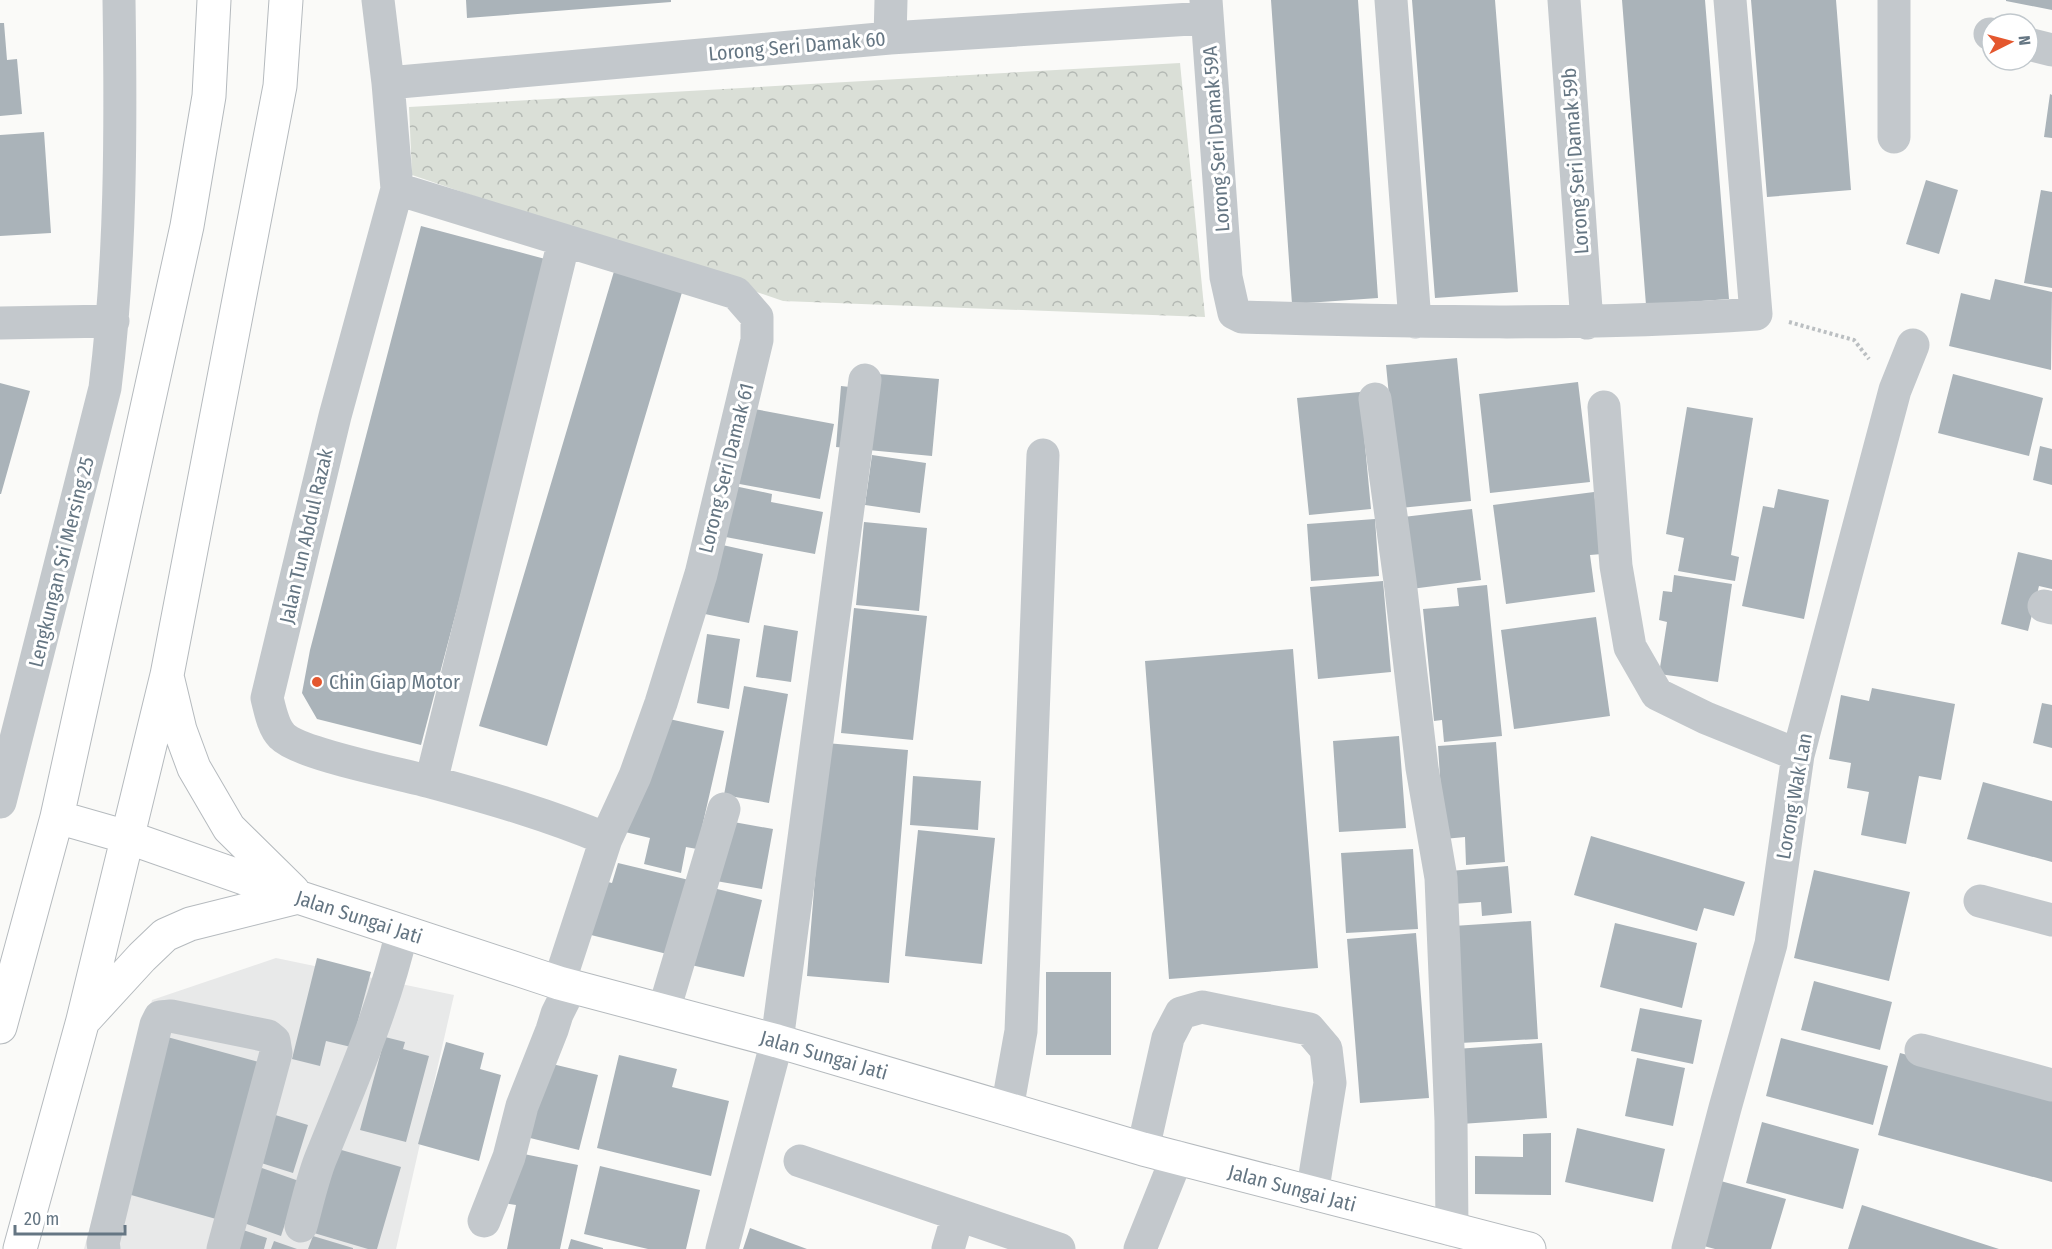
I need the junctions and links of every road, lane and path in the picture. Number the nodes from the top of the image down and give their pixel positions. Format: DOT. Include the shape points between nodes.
graph roads {
  1 [pos="119,0"];
  2 [pos="214,0"];
  3 [pos="286,0"];
  4 [pos="378,0"];
  5 [pos="891,0"];
  6 [pos="1391,0"];
  7 [pos="1564,0"];
  8 [pos="1730,0"];
  9 [pos="1894,0"];
  10 [pos="1206,9"];
  11 [pos="890,38"];
  12 [pos="388,83"];
  13 [pos="1894,137"];
  14 [pos="397,189"];
  15 [pos="564,241"];
  16 [pos="1756,314"];
  17 [pos="114,321"];
  18 [pos="1415,322"];
  19 [pos="0,323"];
  20 [pos="1587,323"];
  21 [pos="1913,345"];
  22 [pos="865,380"];
  23 [pos="1895,390"];
  24 [pos="1375,399"];
  25 [pos="1604,407"];
  26 [pos="1043,455"];
  27 [pos="167,675"];
  28 [pos="8,739"];
  29 [pos="1798,755"];
  30 [pos="431,782"];
  31 [pos="0,802"];
  32 [pos="724,809"];
  33 [pos="57,817"];
  34 [pos="127,837"];
  35 [pos="606,839"];
  36 [pos="298,897"];
  37 [pos="1980,901"];
  38 [pos="2052,920"];
  39 [pos="402,931"];
  40 [pos="560,1003"];
  41 [pos="664,1011"];
  42 [pos="83,1020"];
  43 [pos="0,1027"];
  44 [pos="1921,1050"];
  45 [pos="774,1053"];
  46 [pos="2052,1085"];
  47 [pos="1007,1109"];
  48 [pos="1143,1149"];
  49 [pos="1177,1157"];
  50 [pos="800,1161"];
  51 [pos="1312,1194"];
  52 [pos="958,1215"];
  53 [pos="484,1221"];
  54 [pos="301,1226"];
  55 [pos="1452,1230"];
  56 [pos="1146,1235"];
  57 [pos="20,1249"];
  58 [pos="104,1249"];
  59 [pos="223,1249"];
  60 [pos="722,1249"];
  61 [pos="948,1249"];
  62 [pos="1059,1249"];
  63 [pos="1529,1249"];
  64 [pos="1688,1249"];
  1 -- 17 [label="street, Lengkungan Sri Mersing 25" via="121,105"];
  2 -- 33 [label="main road" via="209,96 187,226"];
  3 -- 27 [label="main road" via="280,86"];
  4 -- 12 [label="street, Jalan Tun Abdul Razak"];
  5 -- 11 [label="street"];
  6 -- 18 [label="street"];
  7 -- 20 [label="street, Lorong Seri Damak 59b"];
  8 -- 16 [label="street"];
  9 -- 13 [label="street"];
  10 -- 11 [label="street, Lorong Seri Damak 60"];
  10 -- 18 [label="street, Lorong Seri Damak 59A" via="1226,277 1234,313 1242,317"];
  11 -- 12 [label="street, Lorong Seri Damak 60"];
  12 -- 14 [label="street, Jalan Tun Abdul Razak"];
  14 -- 15 [label="street, Lorong Seri Damak 61"];
  14 -- 30 [label="street, Jalan Tun Abdul Razak" via="335,416 267,698 282,736 302,749"];
  15 -- 30 [label="street"];
  15 -- 35 [label="street, Lorong Seri Damak 61" via="736,294 757,317 758,340 700,574 662,703"];
  16 -- 20 [label="street"];
  16 -- 23 [label="path" via="1854,340"];
  17 -- 19 [label="street"];
  17 -- 28 [label="street, Lengkungan Sri Mersing 25" via="105,388"];
  18 -- 20 [label="street"];
  21 -- 23 [label="street, Lorong Wak Lan"];
  22 -- 45 [label="street"];
  23 -- 29 [label="street, Lorong Wak Lan"];
  24 -- 55 [label="street" via="1422,768 1441,878"];
  25 -- 29 [label="street" via="1616,566 1630,647 1657,694"];
  26 -- 47 [label="street" via="1021,1031"];
  27 -- 34 [label="main road"];
  27 -- 36 [label="main road" via="194,768 229,828"];
  28 -- 31 [label="street, Lengkungan Sri Mersing 25"];
  29 -- 64 [label="street, Lorong Wak Lan" via="1771,944"];
  30 -- 35 [label="street, Jalan Tun Abdul Razak" via="563,821"];
  32 -- 41 [label="street"];
  33 -- 34 [label="main road, Jalan Sungai Jati"];
  33 -- 43 [label="main road"];
  34 -- 36 [label="main road, Jalan Sungai Jati"];
  34 -- 42 [label="main road"];
  35 -- 40 [label="street, Lorong Seri Damak 61"];
  36 -- 39 [label="main road, Jalan Sungai Jati"];
  36 -- 42 [label="main road" via="190,924 165,935"];
  37 -- 38 [label="street"];
  39 -- 40 [label="main road, Jalan Sungai Jati"];
  39 -- 54 [label="street"];
  40 -- 41 [label="main road, Jalan Sungai Jati"];
  40 -- 53 [label="street, Lorong Seri Damak 61" via="522,1106 510,1157"];
  41 -- 45 [label="main road, Jalan Sungai Jati"];
  42 -- 57 [label="main road"];
  44 -- 46 [label="street"];
  45 -- 47 [label="main road, Jalan Sungai Jati"];
  45 -- 60 [label="street"];
  47 -- 48 [label="main road, Jalan Sungai Jati"];
  48 -- 49 [label="main road, Jalan Sungai Jati"];
  48 -- 51 [label="street" via="1168,1038 1181,1013 1202,1007 1309,1029 1326,1049 1330,1083"];
  49 -- 51 [label="main road, Jalan Sungai Jati"];
  49 -- 56 [label="street"];
  50 -- 52 [label="street"];
  51 -- 55 [label="main road, Jalan Sungai Jati"];
  52 -- 61 [label="street"];
  52 -- 62 [label="street"];
  55 -- 63 [label="main road, Jalan Sungai Jati"];
  58 -- 59 [label="street" via="102,1243 156,1025 160,1017 171,1016 268,1036 274,1041 276,1053"];
}
